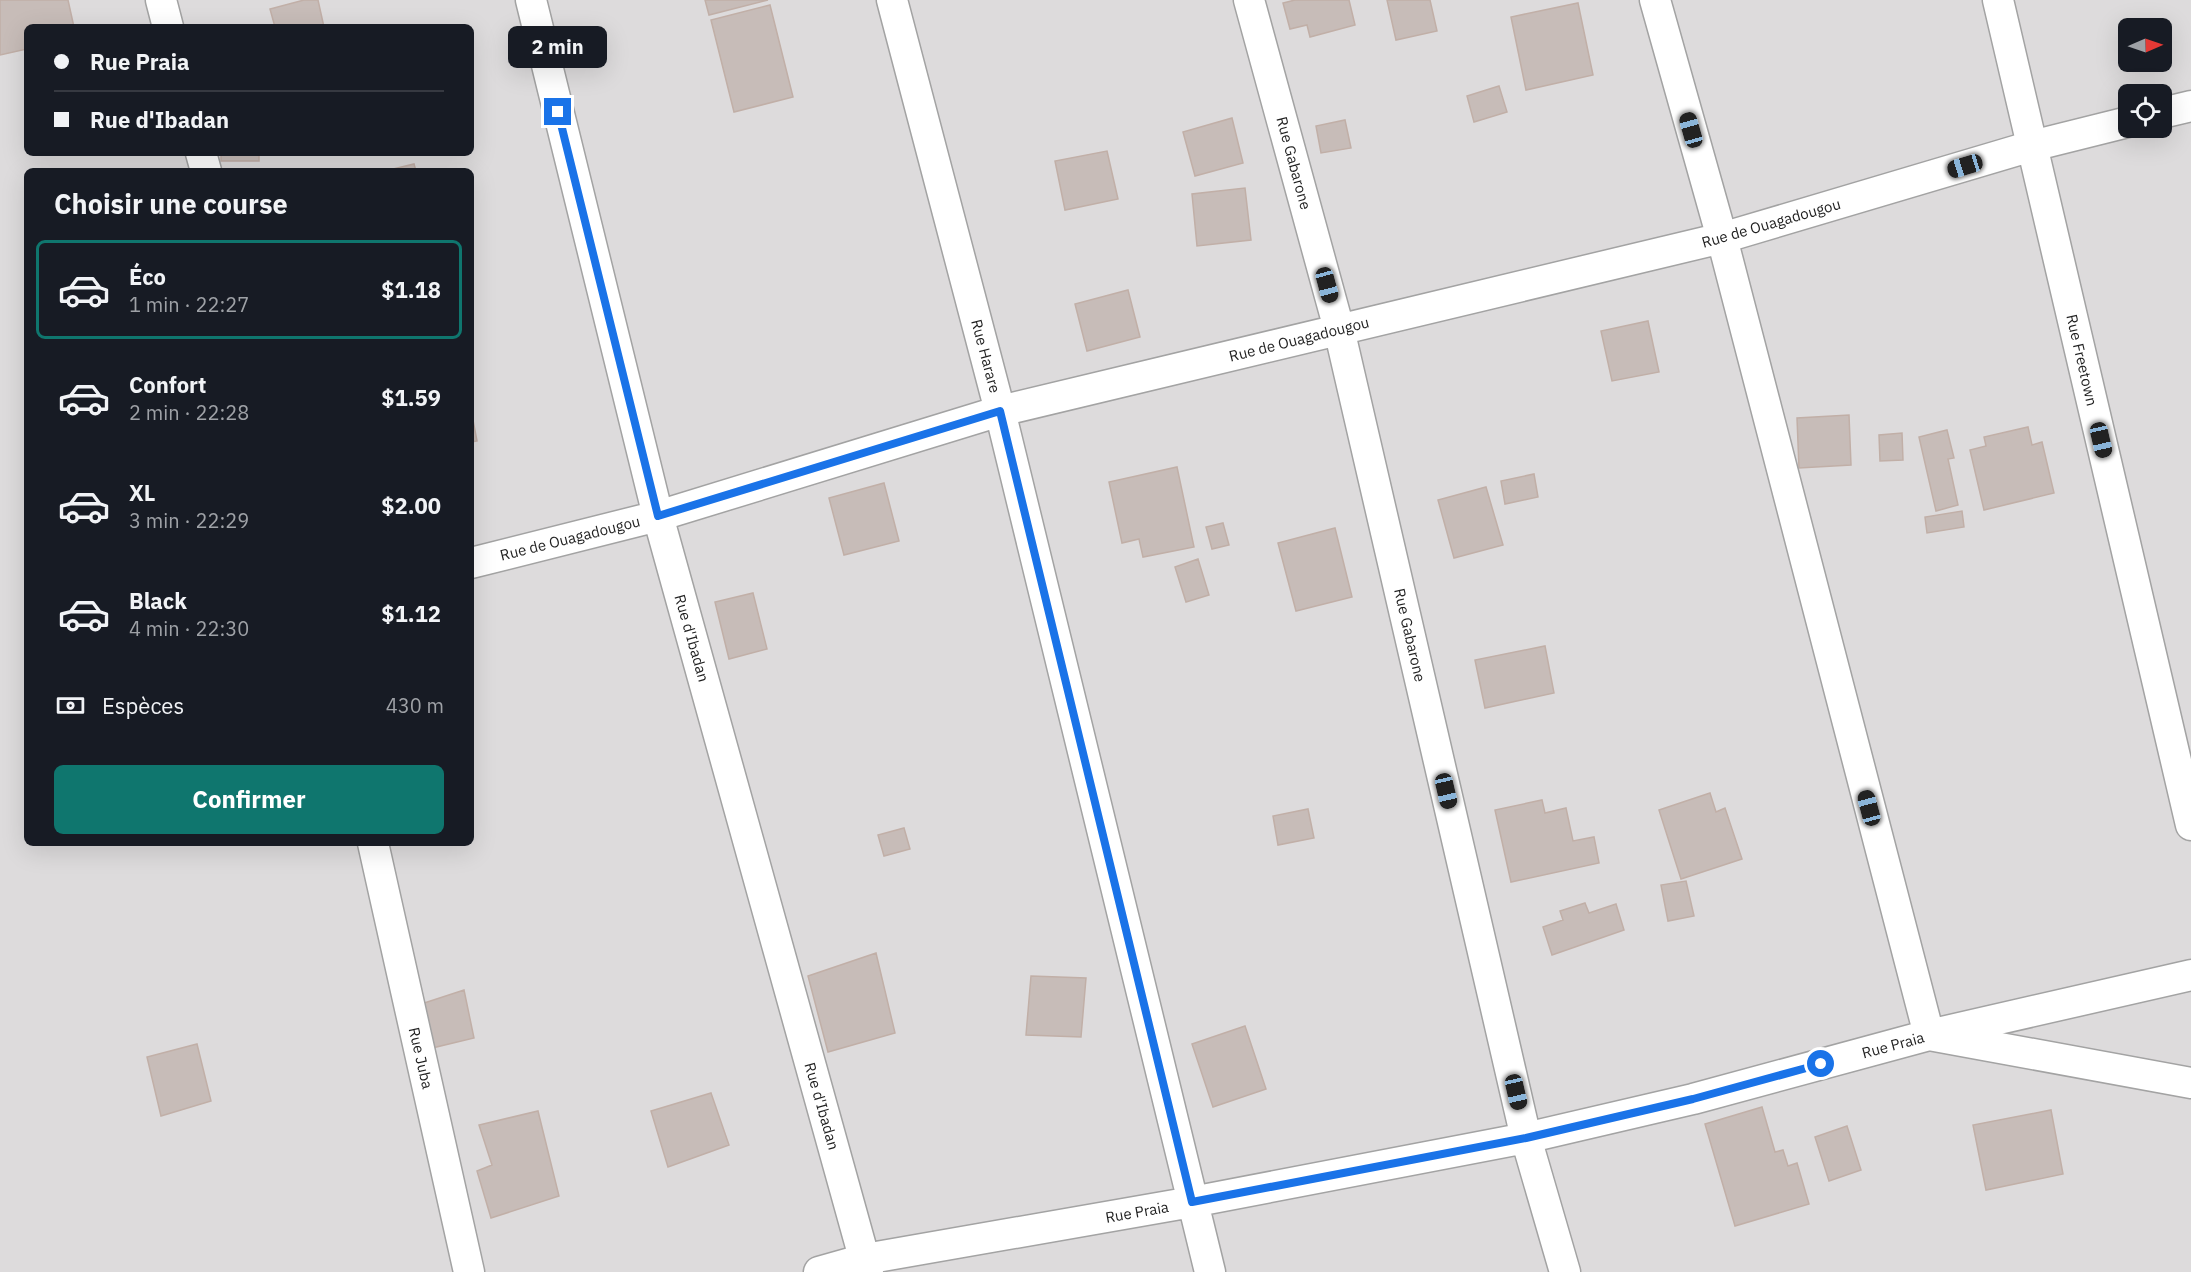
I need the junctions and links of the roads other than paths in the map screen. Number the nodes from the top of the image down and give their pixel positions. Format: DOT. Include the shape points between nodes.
graph roads {
  1 [pos="161,0"];
  2 [pos="531,0"];
  3 [pos="892,0"];
  4 [pos="1249,0"];
  5 [pos="1655,0"];
  6 [pos="1998,0"];
  7 [pos="167,24"];
  8 [pos="2191,106"];
  9 [pos="2172,111"];
  10 [pos="2118,124"];
  11 [pos="2032,146"];
  12 [pos="1722,238"];
  13 [pos="1339,329"];
  14 [pos="1000,411"];
  15 [pos="658,516"];
  16 [pos="474,561"];
  17 [pos="2191,825"];
  18 [pos="374,846"];
  19 [pos="2191,975"];
  20 [pos="1929,1035"];
  21 [pos="2191,1083"];
  22 [pos="1526,1138"];
  23 [pos="1192,1202"];
  24 [pos="866,1266"];
  25 [pos="469,1272"];
  26 [pos="819,1272"];
  27 [pos="1210,1272"];
  28 [pos="1565,1272"];
  1 -- 7 [label="street"];
  2 -- 15 [label="street, Rue d'Ibadan"];
  3 -- 14 [label="street, Rue Harare"];
  4 -- 13 [label="street, Rue Gabarone"];
  5 -- 12 [label="street"];
  6 -- 11 [label="street, Rue Freetown"];
  8 -- 9 [label="street"];
  10 -- 11 [label="street, Rue de Ouagadougou"];
  11 -- 12 [label="street, Rue de Ouagadougou"];
  11 -- 17 [label="street, Rue Freetown"];
  12 -- 13 [label="street, Rue de Ouagadougou"];
  12 -- 20 [label="street"];
  13 -- 14 [label="street, Rue de Ouagadougou"];
  13 -- 22 [label="street, Rue Gabarone"];
  14 -- 15 [label="street, Rue de Ouagadougou"];
  14 -- 23 [label="street, Rue Harare"];
  15 -- 16 [label="street, Rue de Ouagadougou"];
  15 -- 24 [label="street, Rue d'Ibadan"];
  18 -- 25 [label="street, Rue Juba"];
  19 -- 20 [label="street, Rue Praia"];
  20 -- 21 [label="street"];
  20 -- 22 [label="street, Rue Praia" via="1693,1099"];
  22 -- 23 [label="street, Rue Praia"];
  22 -- 28 [label="street, Rue Gabarone"];
  23 -- 24 [label="street, Rue Praia"];
  23 -- 27 [label="street, Rue Harare"];
  24 -- 26 [label="street, Rue Praia"];
}
